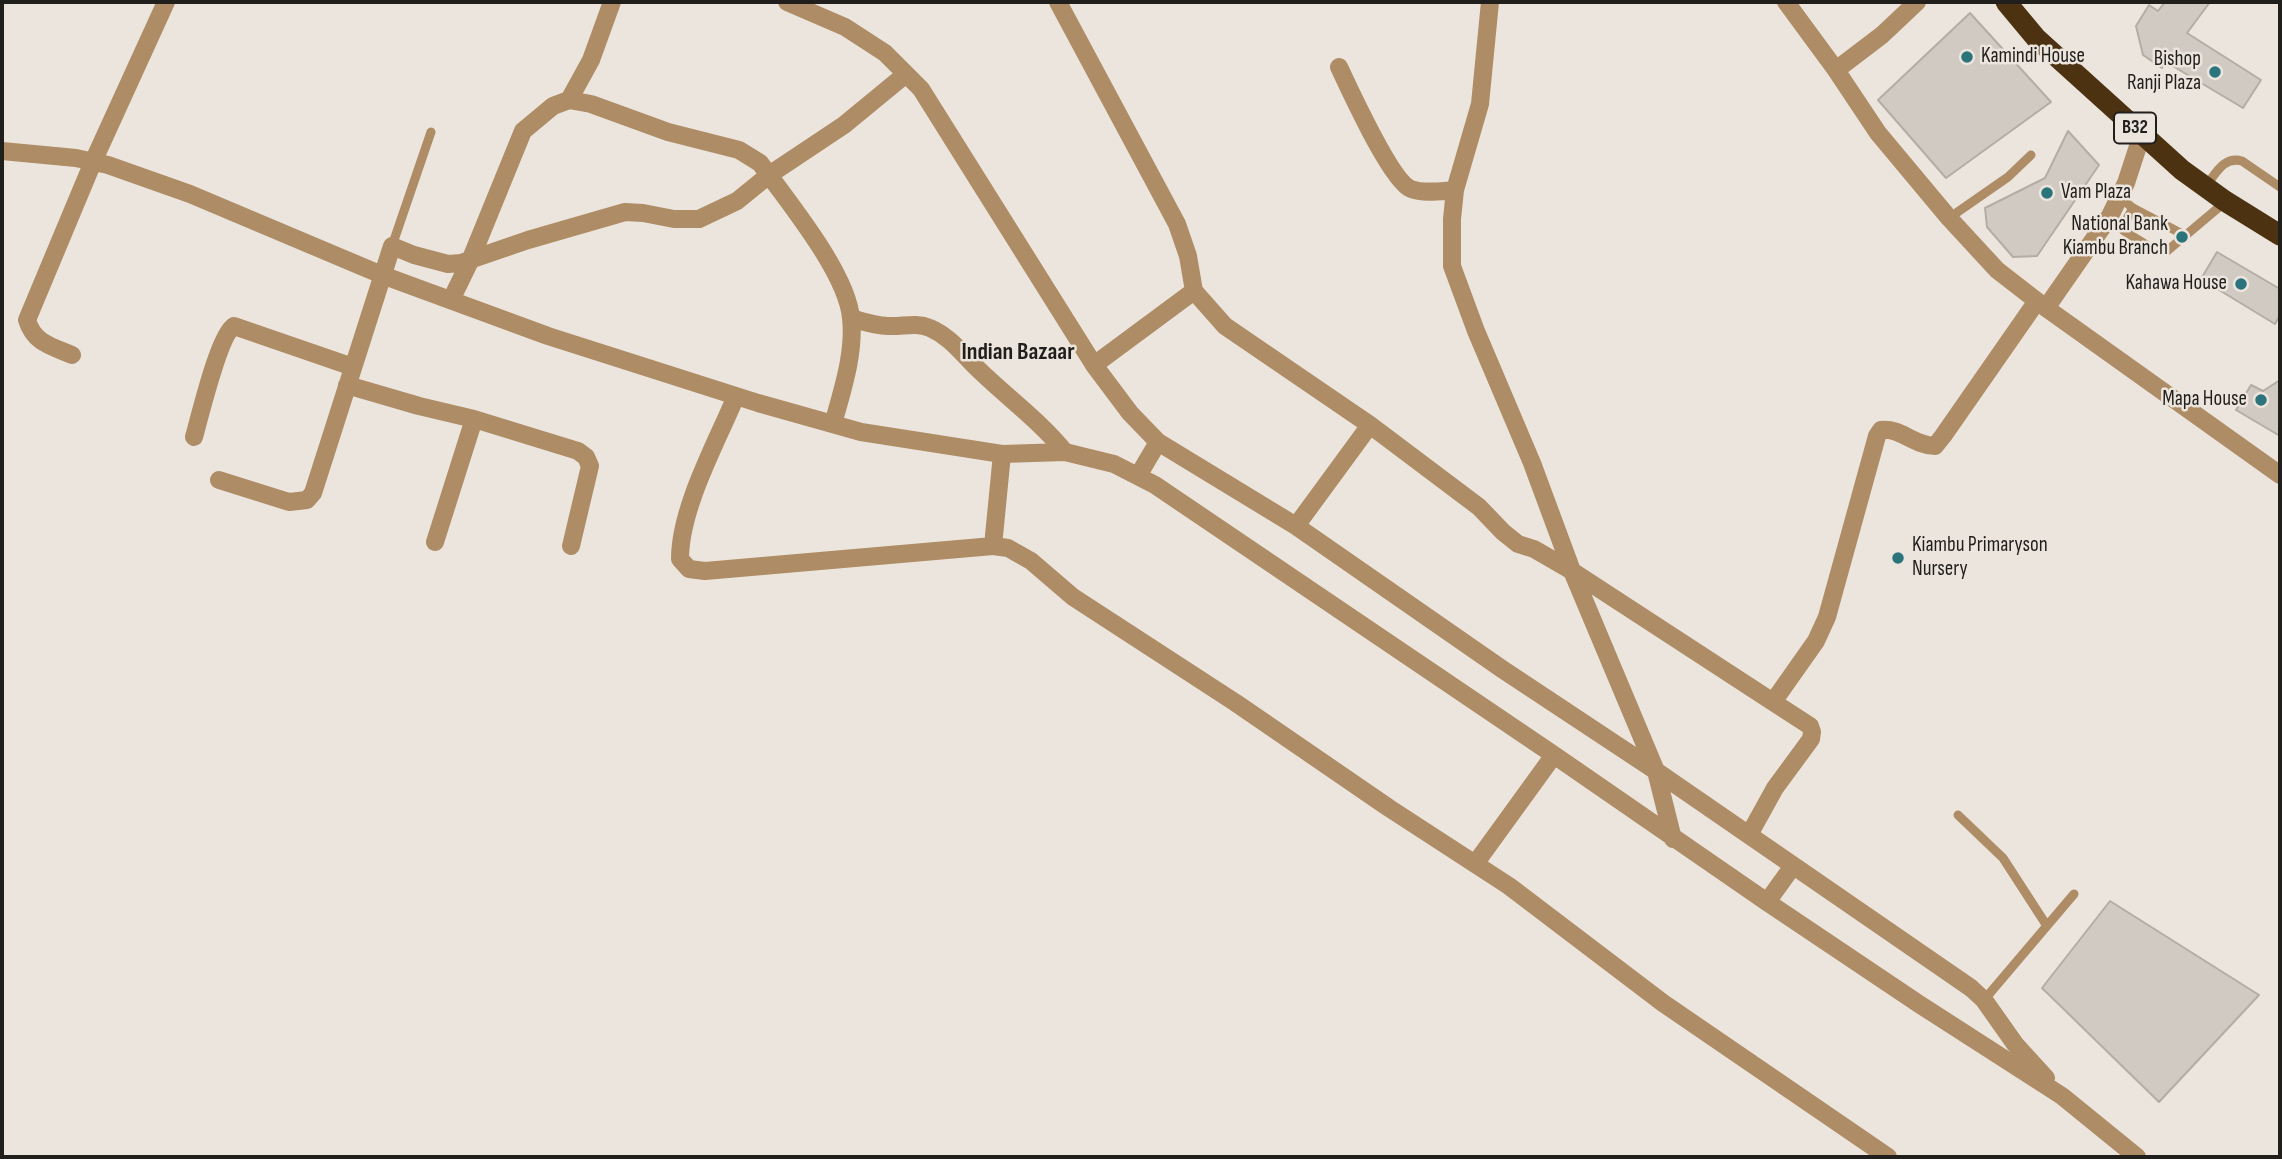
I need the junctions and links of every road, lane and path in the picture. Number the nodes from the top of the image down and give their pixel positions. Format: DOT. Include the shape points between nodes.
graph roads {
  1 [pos="166,2"];
  2 [pos="612,2"];
  3 [pos="787,2"];
  4 [pos="1058,2"];
  5 [pos="1490,2"];
  6 [pos="1786,2"];
  7 [pos="1917,2"];
  8 [pos="2006,2"];
  9 [pos="1339,67"];
  10 [pos="1836,70"];
  11 [pos="906,74"];
  12 [pos="569,100"];
  13 [pos="431,132"];
  14 [pos="2142,134"];
  15 [pos="2,151"];
  16 [pos="2031,155"];
  17 [pos="93,162"];
  18 [pos="769,175"];
  19 [pos="2205,187"];
  20 [pos="2280,187"];
  21 [pos="1455,190"];
  22 [pos="2225,201"];
  23 [pos="2126,202"];
  24 [pos="1949,218"];
  25 [pos="2280,235"];
  26 [pos="2186,236"];
  27 [pos="392,246"];
  28 [pos="470,261"];
  29 [pos="382,275"];
  30 [pos="1194,291"];
  31 [pos="451,300"];
  32 [pos="2041,304"];
  33 [pos="851,318"];
  34 [pos="72,355"];
  35 [pos="1094,365"];
  36 [pos="353,367"];
  37 [pos="347,385"];
  38 [pos="736,396"];
  39 [pos="474,419"];
  40 [pos="833,424"];
  41 [pos="1370,425"];
  42 [pos="194,437"];
  43 [pos="1158,442"];
  44 [pos="1065,452"];
  45 [pos="1002,454"];
  46 [pos="2280,475"];
  47 [pos="1138,476"];
  48 [pos="219,480"];
  49 [pos="1296,526"];
  50 [pos="435,542"];
  51 [pos="571,546"];
  52 [pos="993,546"];
  53 [pos="1572,571"];
  54 [pos="1773,702"];
  55 [pos="1554,754"];
  56 [pos="1656,771"];
  57 [pos="1958,815"];
  58 [pos="1749,835"];
  59 [pos="1673,839"];
  60 [pos="1475,864"];
  61 [pos="1793,866"];
  62 [pos="2074,894"];
  63 [pos="1768,902"];
  64 [pos="2047,926"];
  65 [pos="1984,1000"];
  66 [pos="2062,1096"];
  67 [pos="1888,1157"];
  68 [pos="2137,1157"];
  1 -- 17 [label="street"];
  2 -- 12 [label="street" via="583,78"];
  3 -- 11 [label="street" via="845,27 885,53"];
  4 -- 30 [label="street" via="1177,224"];
  5 -- 21 [label="street" via="1480,104"];
  6 -- 10 [label="street"];
  7 -- 10 [label="street"];
  8 -- 14 [label="highway, B32" via="2036,38"];
  9 -- 21 [label="street" via="1401,183 1429,192"];
  10 -- 24 [label="street" via="1878,132"];
  11 -- 18 [label="street" via="844,125"];
  11 -- 35 [label="street" via="920,89"];
  12 -- 18 [label="street" via="739,150"];
  12 -- 28 [label="street" via="553,106 523,131"];
  13 -- 27 [label="lane"];
  14 -- 19 [label="highway, B32"];
  14 -- 23 [label="street"];
  15 -- 17 [label="street"];
  16 -- 24 [label="lane"];
  17 -- 29 [label="street" via="190,194"];
  17 -- 34 [label="street" via="27,320 31,333 41,341"];
  18 -- 28 [label="street" via="737,201 699,219 625,212"];
  18 -- 33 [label="street" via="823,250"];
  19 -- 20 [label="lane" via="2225,162 2235,159"];
  19 -- 22 [label="highway, B32"];
  21 -- 53 [label="street" via="1452,266"];
  22 -- 25 [label="highway, B32"];
  22 -- 26 [label="lane"];
  23 -- 26 [label="lane"];
  23 -- 26 [label="lane" via="2124,231 2155,250 2167,251"];
  23 -- 32 [label="street"];
  24 -- 32 [label="street" via="1997,270"];
  27 -- 28 [label="street" via="448,264"];
  27 -- 29 [label="street"];
  28 -- 31 [label="street"];
  29 -- 31 [label="street"];
  29 -- 36 [label="street"];
  30 -- 35 [label="street"];
  30 -- 41 [label="street" via="1225,326"];
  31 -- 38 [label="street"];
  32 -- 46 [label="street"];
  32 -- 54 [label="street" via="1935,446 1881,430 1827,617"];
  33 -- 40 [label="street" via="845,379"];
  33 -- 44 [label="street" via="891,327 911,323 949,339"];
  35 -- 43 [label="street"];
  36 -- 37 [label="street"];
  36 -- 42 [label="street" via="234,326 218,356"];
  37 -- 39 [label="street"];
  37 -- 48 [label="street" via="307,500 289,502"];
  38 -- 40 [label="street"];
  38 -- 52 [label="street" via="680,539 680,559 689,569"];
  39 -- 50 [label="street"];
  39 -- 51 [label="street" via="561,444 586,457 590,466"];
  40 -- 45 [label="street"];
  41 -- 49 [label="street"];
  41 -- 53 [label="street" via="1479,507 1518,544"];
  43 -- 47 [label="street"];
  43 -- 49 [label="street"];
  44 -- 45 [label="street"];
  44 -- 47 [label="street" via="1114,464"];
  45 -- 52 [label="street"];
  47 -- 55 [label="street"];
  49 -- 56 [label="street"];
  52 -- 60 [label="street" via="1008,548 1031,561 1073,597"];
  53 -- 54 [label="street"];
  53 -- 56 [label="street"];
  54 -- 58 [label="street" via="1810,726 1811,739 1775,788"];
  55 -- 59 [label="street"];
  55 -- 60 [label="street"];
  56 -- 58 [label="street"];
  56 -- 59 [label="street"];
  57 -- 64 [label="lane" via="2003,858"];
  58 -- 61 [label="street"];
  59 -- 63 [label="street"];
  60 -- 67 [label="street" via="1663,1003"];
  61 -- 63 [label="street"];
  61 -- 65 [label="street"];
  62 -- 64 [label="lane"];
  63 -- 66 [label="street"];
  64 -- 65 [label="lane"];
  65 -- 66 [label="street" via="2015,1044"];
  66 -- 68 [label="street"];
}
